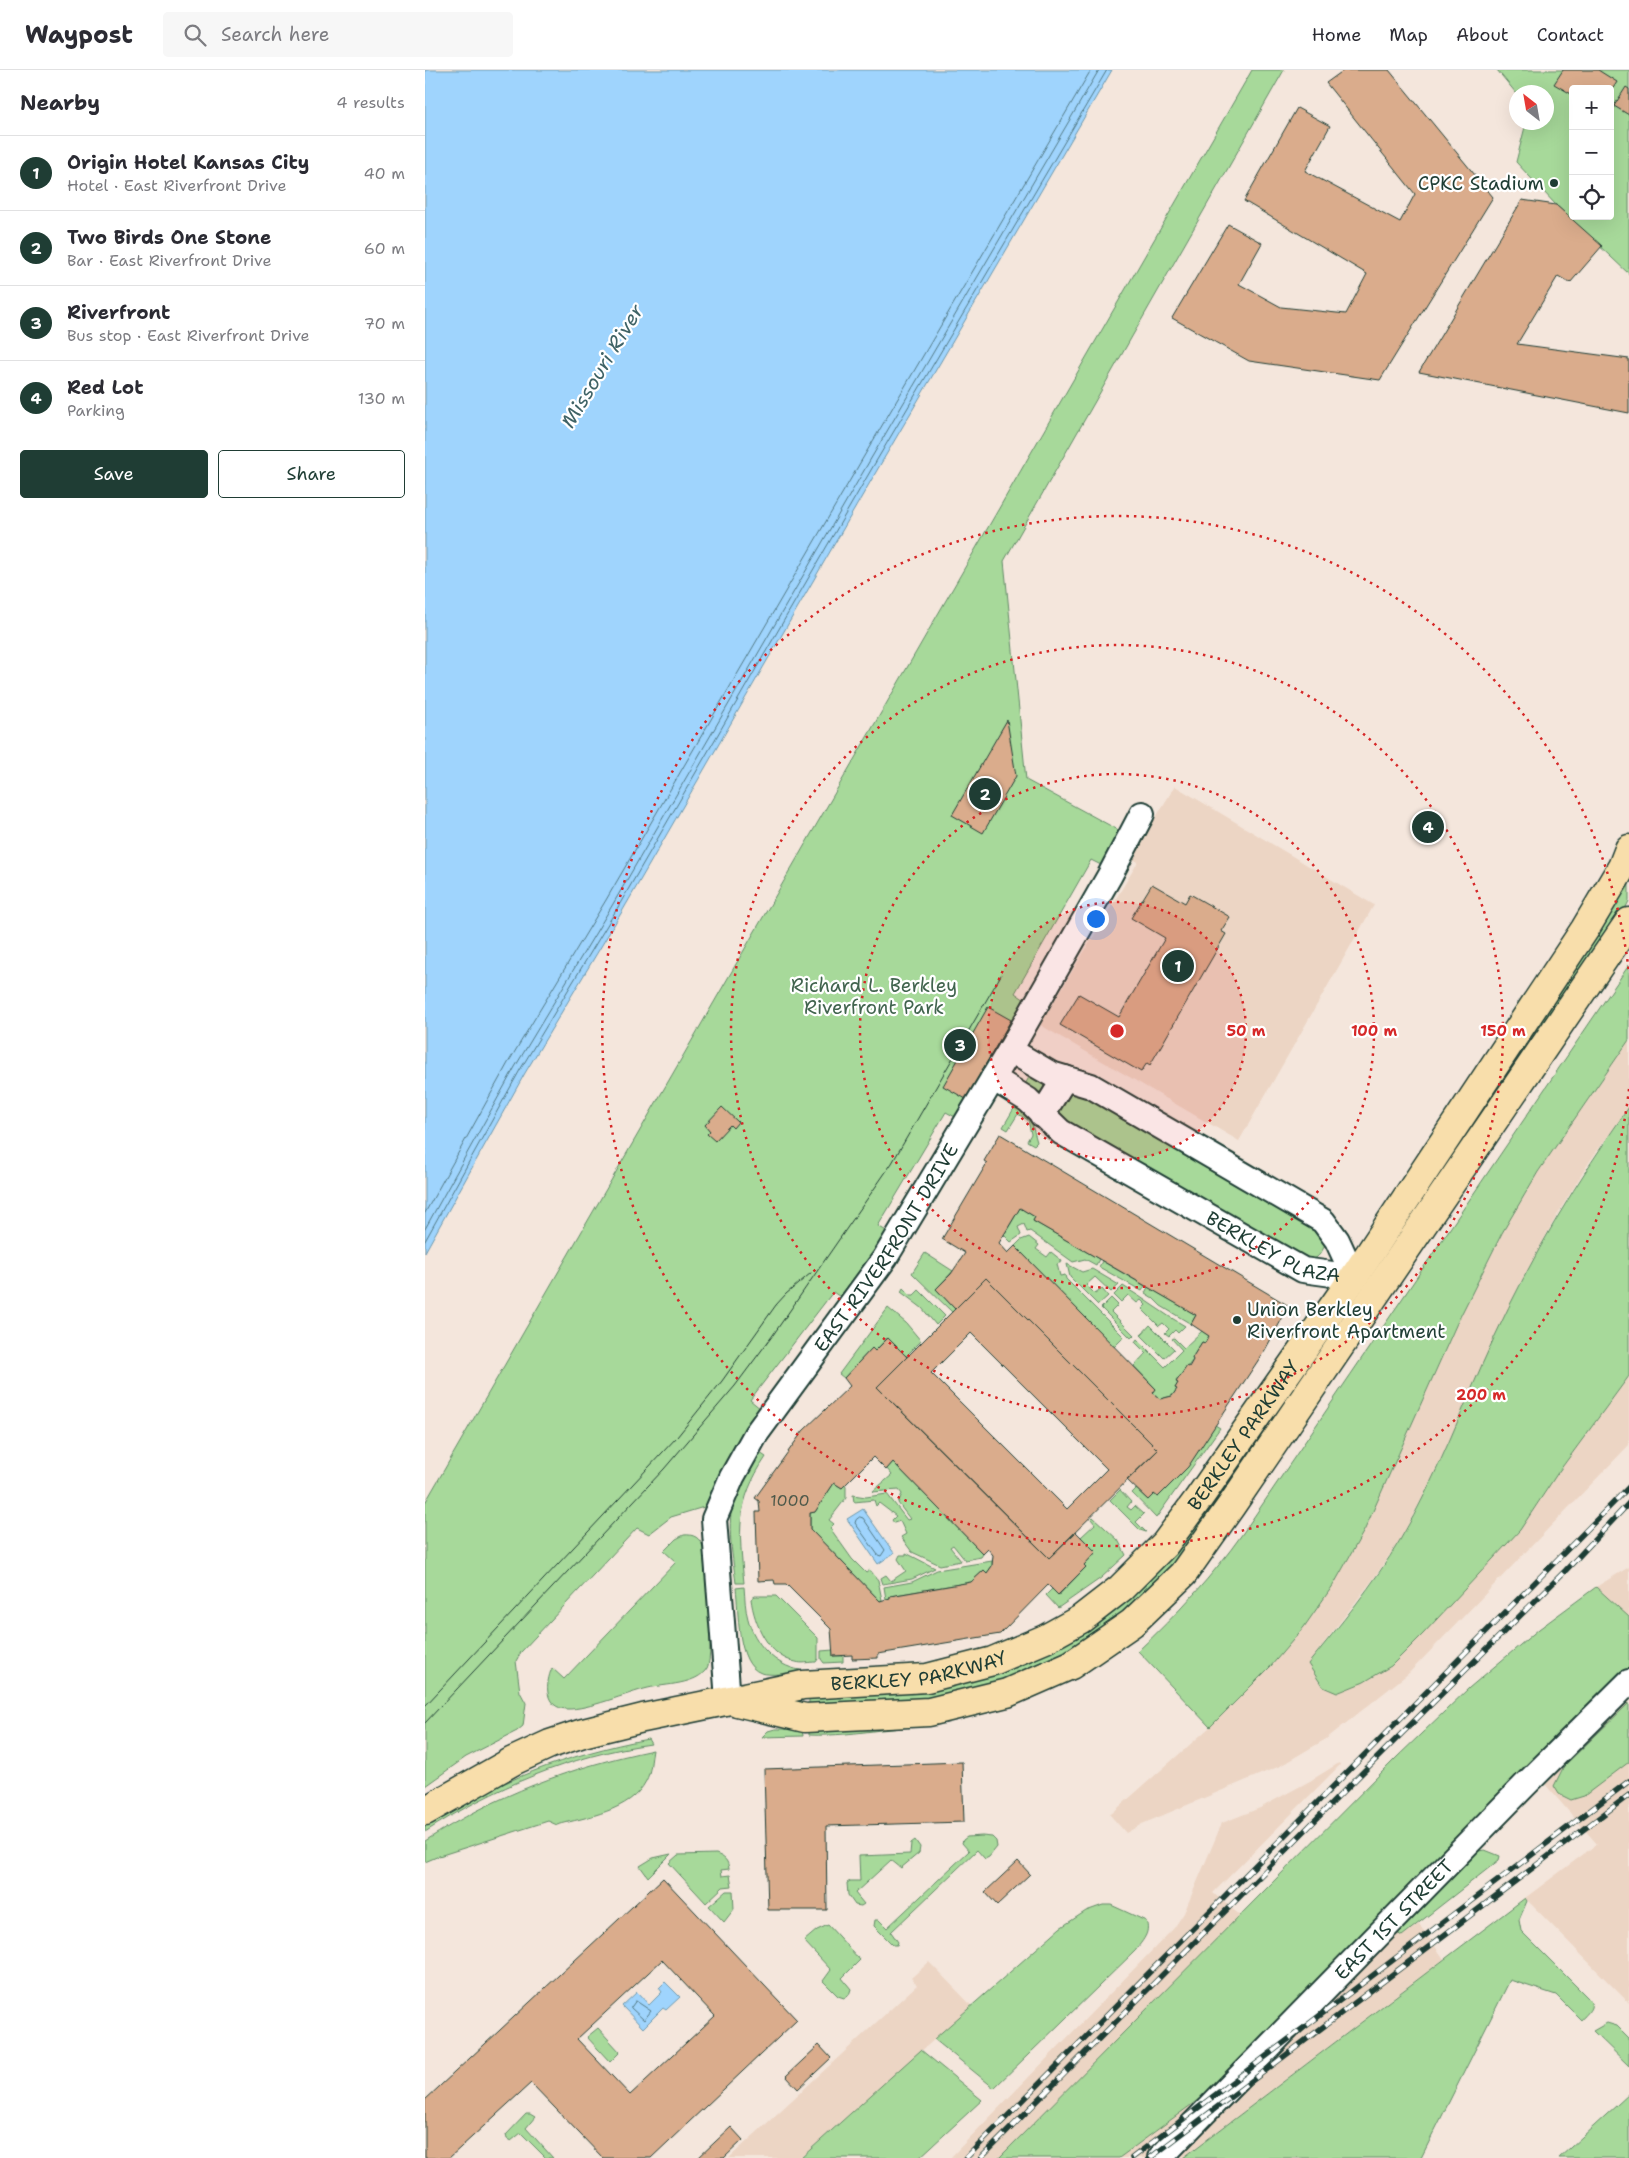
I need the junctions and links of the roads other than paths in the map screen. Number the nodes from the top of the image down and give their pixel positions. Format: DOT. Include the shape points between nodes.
graph roads {
  1 [pos="1142,814"];
  2 [pos="1629,849"];
  3 [pos="1629,922"];
  4 [pos="1011,1050"];
  5 [pos="993,1078"];
  6 [pos="1065,1078"];
  7 [pos="1042,1115"];
  8 [pos="1354,1277"];
  9 [pos="1379,1291"];
  10 [pos="1629,1682"];
  11 [pos="728,1700"];
  12 [pos="425,1810"];
  13 [pos="1160,2158"];
  1 -- 4 [label="street, EAST RIVERFRONT DRIVE"];
  2 -- 8 [label="main road, BERKLEY PARKWAY" via="1622,867 1585,929"];
  3 -- 9 [label="main road, BERKLEY PARKWAY"];
  4 -- 5 [label="street, EAST RIVERFRONT DRIVE"];
  4 -- 6 [label="street, BERKLEY PLAZA" via="1051,1074"];
  5 -- 7 [label="street, BERKLEY PLAZA" via="1028,1100"];
  5 -- 11 [label="street, EAST RIVERFRONT DRIVE" via="885,1258 756,1434 720,1503 714,1519 714,1531"];
  6 -- 7 [label="street"];
  6 -- 8 [label="street, BERKLEY PLAZA" via="1091,1086 1323,1221 1337,1240"];
  7 -- 8 [label="street, BERKLEY PLAZA" via="1061,1132 1303,1270"];
  8 -- 9 [label="street"];
  8 -- 11 [label="main road, BERKLEY PARKWAY" via="1165,1544 1121,1588 1081,1620 1045,1640 993,1661 927,1678 803,1685"];
  9 -- 11 [label="main road, BERKLEY PARKWAY" via="1183,1574 1132,1623 1071,1665 1007,1693 929,1712 805,1718"];
  10 -- 13 [label="street, EAST 1ST STREET"];
  11 -- 12 [label="main road, BERKLEY PARKWAY" via="603,1727 550,1744 484,1776"];
}
